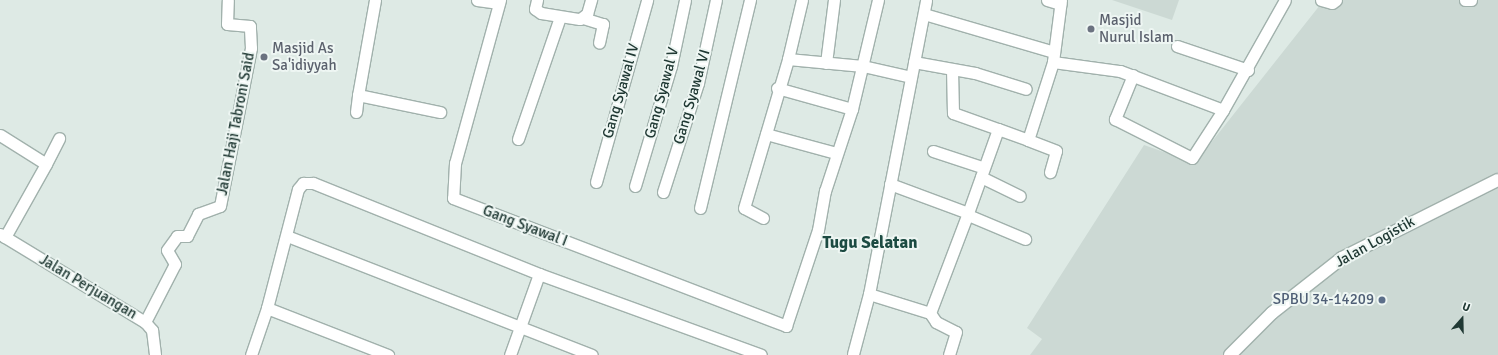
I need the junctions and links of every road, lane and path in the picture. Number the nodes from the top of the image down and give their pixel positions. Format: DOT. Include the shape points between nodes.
graph roads {
  1 [pos="228,0"];
  2 [pos="375,0"];
  3 [pos="478,0"];
  4 [pos="591,0"];
  5 [pos="647,0"];
  6 [pos="685,0"];
  7 [pos="716,0"];
  8 [pos="750,0"];
  9 [pos="802,0"];
  10 [pos="834,0"];
  11 [pos="878,0"];
  12 [pos="926,0"];
  13 [pos="1047,0"];
  14 [pos="1285,0"];
  15 [pos="1320,0"];
  16 [pos="1336,0"];
  17 [pos="1465,0"];
  18 [pos="1471,0"];
  19 [pos="499,1"];
  20 [pos="1061,2"];
  21 [pos="536,5"];
  22 [pos="924,14"];
  23 [pos="560,17"];
  24 [pos="582,19"];
  25 [pos="599,43"];
  26 [pos="1177,46"];
  27 [pos="1053,57"];
  28 [pos="788,59"];
  29 [pos="914,62"];
  30 [pos="826,63"];
  31 [pos="862,66"];
  32 [pos="952,69"];
  33 [pos="1248,70"];
  34 [pos="1133,75"];
  35 [pos="911,77"];
  36 [pos="777,88"];
  37 [pos="1026,89"];
  38 [pos="358,95"];
  39 [pos="1219,108"];
  40 [pos="852,109"];
  41 [pos="356,112"];
  42 [pos="440,112"];
  43 [pos="998,129"];
  44 [pos="766,134"];
  45 [pos="0,135"];
  46 [pos="59,138"];
  47 [pos="518,139"];
  48 [pos="1028,140"];
  49 [pos="933,151"];
  50 [pos="836,153"];
  51 [pos="46,164"];
  52 [pos="982,172"];
  53 [pos="1050,172"];
  54 [pos="1498,180"];
  55 [pos="596,182"];
  56 [pos="890,184"];
  57 [pos="635,186"];
  58 [pos="663,192"];
  59 [pos="1020,196"];
  60 [pos="700,208"];
  61 [pos="968,214"];
  62 [pos="763,218"];
  63 [pos="3,235"];
  64 [pos="287,236"];
  65 [pos="1025,239"];
  66 [pos="539,274"];
  67 [pos="869,294"];
  68 [pos="267,308"];
  69 [pos="930,313"];
  70 [pos="145,322"];
  71 [pos="520,328"];
  72 [pos="853,354"];
  73 [pos="155,355"];
  74 [pos="251,355"];
  75 [pos="388,355"];
  76 [pos="510,355"];
  77 [pos="592,355"];
  78 [pos="761,355"];
  79 [pos="949,355"];
  80 [pos="1230,355"];
  1 -- 70 [label="street, Jalan Haji Tabroni Said" via="226,23 250,26 251,48 220,206 198,214 187,236 177,236 167,250 175,264"];
  2 -- 38 [label="street"];
  3 -- 19 [label="street"];
  4 -- 24 [label="street"];
  5 -- 55 [label="street, Gang Syawal IV"];
  6 -- 57 [label="street, Gang Syawal V" via="671,66"];
  7 -- 58 [label="street, Gang Syawal VI" via="698,83"];
  8 -- 60 [label="street"];
  9 -- 28 [label="street"];
  10 -- 30 [label="street"];
  11 -- 31 [label="street"];
  12 -- 22 [label="street"];
  13 -- 20 [label="street"];
  14 -- 33 [label="street"];
  15 -- 16 [label="street"];
  17 -- 18 [label="street"];
  19 -- 50 [label="street, Gang Syawal I" via="455,163 453,198 782,325 788,325"];
  20 -- 27 [label="street"];
  21 -- 23 [label="street"];
  22 -- 27 [label="street"];
  22 -- 29 [label="street"];
  23 -- 24 [label="street"];
  23 -- 47 [label="street"];
  24 -- 25 [label="street" via="604,24"];
  26 -- 33 [label="street"];
  27 -- 34 [label="street"];
  27 -- 48 [label="street"];
  28 -- 30 [label="street"];
  28 -- 36 [label="street"];
  29 -- 32 [label="street"];
  29 -- 35 [label="street"];
  30 -- 31 [label="street"];
  31 -- 35 [label="street"];
  31 -- 40 [label="street"];
  32 -- 37 [label="street"];
  32 -- 43 [label="street" via="953,113"];
  33 -- 39 [label="street"];
  34 -- 39 [label="street"];
  34 -- 39 [label="street" via="1115,119 1192,158"];
  35 -- 56 [label="street"];
  36 -- 40 [label="street"];
  36 -- 44 [label="street"];
  38 -- 41 [label="street"];
  38 -- 42 [label="street"];
  40 -- 50 [label="street"];
  43 -- 48 [label="street"];
  43 -- 52 [label="street"];
  44 -- 50 [label="street"];
  44 -- 62 [label="street" via="744,208"];
  45 -- 51 [label="street"];
  46 -- 51 [label="street"];
  48 -- 53 [label="street" via="1056,151"];
  49 -- 52 [label="street"];
  51 -- 63 [label="street"];
  52 -- 59 [label="street"];
  52 -- 61 [label="street"];
  54 -- 80 [label="main road, Jalan Logistik" via="1342,258 1272,314"];
  56 -- 61 [label="street"];
  56 -- 67 [label="street"];
  61 -- 65 [label="street"];
  61 -- 69 [label="street"];
  63 -- 70 [label="street, Jalan Perjuangan"];
  64 -- 66 [label="street" via="298,189 303,183 313,183"];
  64 -- 68 [label="street"];
  64 -- 71 [label="street"];
  66 -- 71 [label="street"];
  66 -- 78 [label="street"];
  67 -- 69 [label="street"];
  67 -- 72 [label="street"];
  68 -- 74 [label="street"];
  68 -- 75 [label="street"];
  69 -- 79 [label="street" via="936,322 956,332"];
  70 -- 73 [label="street, Jalan Perjuangan" via="152,330"];
  71 -- 76 [label="street"];
  71 -- 77 [label="street"];
}
